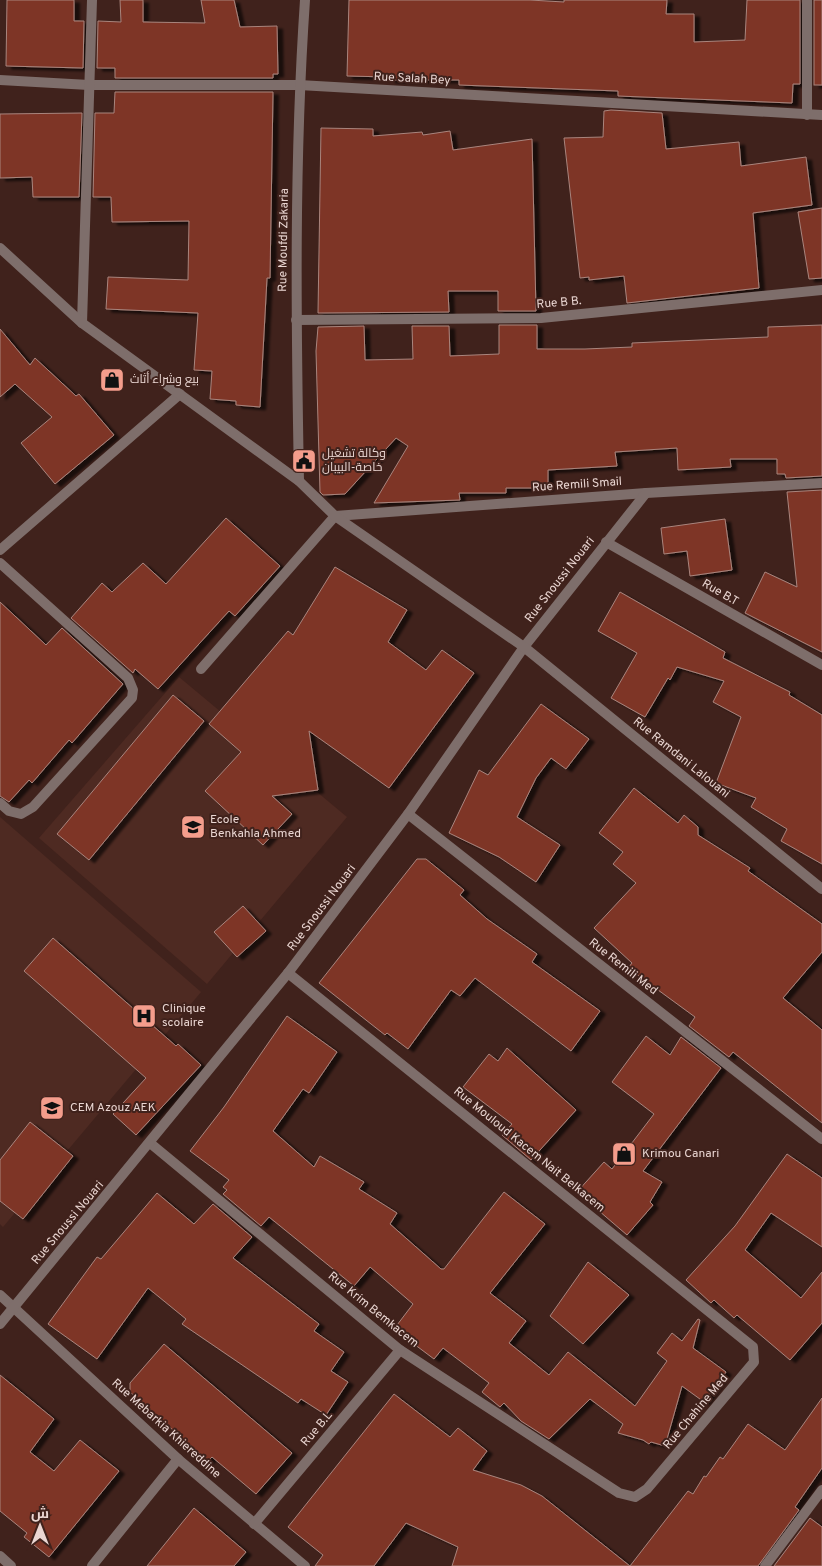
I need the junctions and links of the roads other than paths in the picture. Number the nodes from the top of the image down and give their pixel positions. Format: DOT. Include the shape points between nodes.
graph roads {
  1 [pos="92,0"];
  2 [pos="305,0"];
  3 [pos="807,0"];
  4 [pos="0,80"];
  5 [pos="90,85"];
  6 [pos="299,85"];
  7 [pos="807,115"];
  8 [pos="822,115"];
  9 [pos="0,249"];
  10 [pos="822,290"];
  11 [pos="296,320"];
  12 [pos="82,323"];
  13 [pos="180,394"];
  14 [pos="299,482"];
  15 [pos="822,483"];
  16 [pos="646,493"];
  17 [pos="335,516"];
  18 [pos="606,542"];
  19 [pos="0,550"];
  20 [pos="0,563"];
  21 [pos="524,647"];
  22 [pos="822,665"];
  23 [pos="201,669"];
  24 [pos="0,803"];
  25 [pos="408,814"];
  26 [pos="822,889"];
  27 [pos="288,972"];
  28 [pos="822,1138"];
  29 [pos="150,1143"];
  30 [pos="0,1295"];
  31 [pos="15,1307"];
  32 [pos="0,1324"];
  33 [pos="753,1347"];
  34 [pos="400,1350"];
  35 [pos="178,1459"];
  36 [pos="647,1489"];
  37 [pos="822,1490"];
  38 [pos="254,1524"];
  39 [pos="0,1556"];
  40 [pos="11,1566"];
  41 [pos="92,1566"];
  42 [pos="305,1566"];
  43 [pos="765,1566"];
  1 -- 5 [label="street"];
  2 -- 6 [label="street, Rue Moufdi Zakaria"];
  3 -- 7 [label="street"];
  4 -- 5 [label="street, Rue Salah Bey"];
  5 -- 6 [label="street, Rue Salah Bey"];
  5 -- 12 [label="street"];
  6 -- 7 [label="street, Rue Salah Bey"];
  6 -- 11 [label="street, Rue Moufdi Zakaria"];
  7 -- 8 [label="street, Rue Salah Bey"];
  9 -- 12 [label="street, Rue Ramdani Lalouani"];
  10 -- 11 [label="street, Rue B B." via="541,318"];
  11 -- 14 [label="street, Rue Moufdi Zakaria"];
  12 -- 13 [label="street, Rue Ramdani Lalouani"];
  13 -- 14 [label="street, Rue Ramdani Lalouani"];
  13 -- 19 [label="street"];
  14 -- 17 [label="street, Rue Ramdani Lalouani"];
  15 -- 16 [label="street, Rue Remili Smail"];
  16 -- 17 [label="street, Rue Remili Smail"];
  16 -- 18 [label="street, Rue Snoussi Nouari"];
  17 -- 21 [label="street, Rue Ramdani Lalouani"];
  17 -- 23 [label="street"];
  18 -- 21 [label="street, Rue Snoussi Nouari"];
  18 -- 22 [label="street, Rue B.T"];
  20 -- 24 [label="street" via="128,678 133,690 132,698 33,807 21,814 9,811"];
  21 -- 25 [label="street, Rue Snoussi Nouari"];
  21 -- 26 [label="street, Rue Ramdani Lalouani"];
  25 -- 27 [label="street, Rue Snoussi Nouari"];
  25 -- 28 [label="street, Rue Remili Med"];
  27 -- 29 [label="street, Rue Snoussi Nouari"];
  27 -- 33 [label="street, Rue Mouloud Kacem Nait Belkacem"];
  29 -- 31 [label="street, Rue Snoussi Nouari"];
  29 -- 34 [label="street, Rue Krim Bemkacem"];
  30 -- 31 [label="street, Rue Mebarkia Khiereddine"];
  31 -- 32 [label="street, Rue Snoussi Nouari"];
  31 -- 35 [label="street, Rue Mebarkia Khiereddine"];
  33 -- 36 [label="street, Rue Chahine Med" via="754,1362"];
  34 -- 36 [label="street, Rue Krim Bemkacem" via="619,1493 635,1497"];
  34 -- 38 [label="street, Rue B.L"];
  35 -- 38 [label="street, Rue Mebarkia Khiereddine"];
  35 -- 41 [label="street"];
  37 -- 43 [label="street"];
  38 -- 42 [label="street, Rue Mebarkia Khiereddine"];
  39 -- 40 [label="street"];
}
